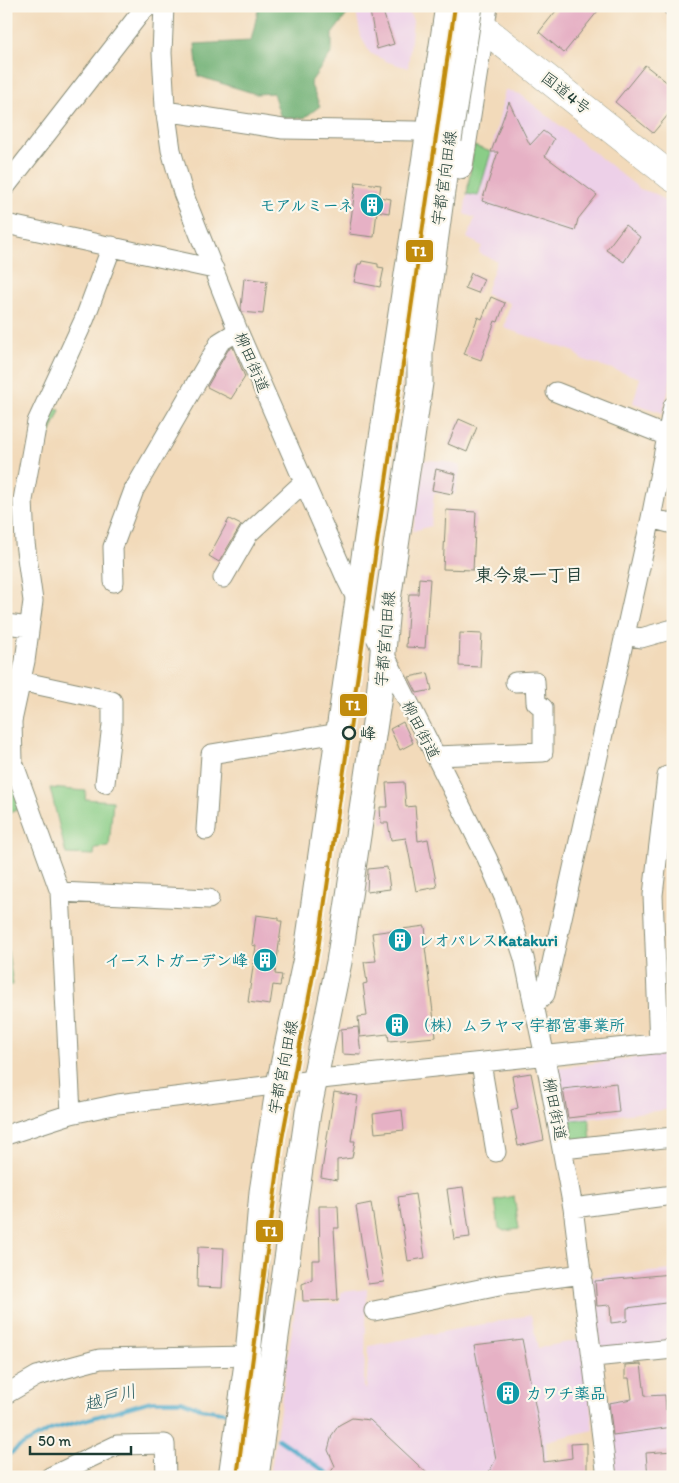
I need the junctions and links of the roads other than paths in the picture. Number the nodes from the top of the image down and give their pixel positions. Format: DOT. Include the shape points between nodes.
graph roads {
  1 [pos="149,6"];
  2 [pos="164,6"];
  3 [pos="435,6"];
  4 [pos="448,6"];
  5 [pos="461,6"];
  6 [pos="478,13"];
  7 [pos="165,111"];
  8 [pos="432,136"];
  9 [pos="673,178"];
  10 [pos="6,186"];
  11 [pos="6,224"];
  12 [pos="112,246"];
  13 [pos="214,269"];
  14 [pos="238,330"];
  15 [pos="420,353"];
  16 [pos="556,392"];
  17 [pos="673,406"];
  18 [pos="667,436"];
  19 [pos="304,482"];
  20 [pos="650,518"];
  21 [pos="673,524"];
  22 [pos="223,578"];
  23 [pos="114,582"];
  24 [pos="358,602"];
  25 [pos="6,624"];
  26 [pos="29,627"];
  27 [pos="673,629"];
  28 [pos="624,635"];
  29 [pos="383,655"];
  30 [pos="20,681"];
  31 [pos="515,682"];
  32 [pos="339,733"];
  33 [pos="435,756"];
  34 [pos="673,776"];
  35 [pos="105,783"];
  36 [pos="206,830"];
  37 [pos="664,859"];
  38 [pos="60,892"];
  39 [pos="209,899"];
  40 [pos="534,1004"];
  41 [pos="666,1043"];
  42 [pos="545,1057"];
  43 [pos="481,1063"];
  44 [pos="313,1081"];
  45 [pos="279,1084"];
  46 [pos="71,1114"];
  47 [pos="6,1135"];
  48 [pos="673,1137"];
  49 [pos="563,1149"];
  50 [pos="496,1152"];
  51 [pos="673,1195"];
  52 [pos="573,1208"];
  53 [pos="583,1274"];
  54 [pos="374,1310"];
  55 [pos="673,1349"];
  56 [pos="248,1356"];
  57 [pos="594,1357"];
  58 [pos="6,1394"];
  59 [pos="50,1477"];
  60 [pos="166,1477"];
  61 [pos="231,1477"];
  62 [pos="256,1477"];
  63 [pos="607,1477"];
  1 -- 10 [label="street"];
  2 -- 7 [label="street, 柳田街道"];
  3 -- 8 [label="main road"];
  4 -- 8 [label="main road, 宇都宮向田線"];
  5 -- 6 [label="highway, 国道4号"];
  6 -- 8 [label="main road, 宇都宮向田線, bridge"];
  6 -- 9 [label="highway, 国道4号"];
  6 -- 15 [label="main road" via="434,339"];
  7 -- 8 [label="street" via="283,129"];
  7 -- 13 [label="street, 柳田街道" via="176,173"];
  8 -- 15 [label="main road, 宇都宮向田線"];
  8 -- 24 [label="main road, 宇都宮向田線" via="390,384"];
  11 -- 12 [label="street"];
  12 -- 13 [label="street"];
  12 -- 26 [label="street" via="85,318 37,422 24,500 25,543 33,601"];
  13 -- 14 [label="street, 柳田街道"];
  14 -- 19 [label="street, 柳田街道"];
  14 -- 23 [label="street" via="220,342 134,490 113,547"];
  15 -- 29 [label="main road, 宇都宮向田線" via="420,383 386,607"];
  16 -- 18 [label="street"];
  17 -- 18 [label="street"];
  18 -- 20 [label="street"];
  19 -- 22 [label="street" via="249,533"];
  19 -- 24 [label="street, 柳田街道"];
  20 -- 21 [label="street"];
  20 -- 28 [label="street"];
  24 -- 29 [label="street, 柳田街道"];
  24 -- 32 [label="main road, 宇都宮向田線"];
  25 -- 26 [label="street"];
  26 -- 30 [label="street"];
  27 -- 28 [label="street" via="641,638"];
  28 -- 40 [label="street" via="545,994"];
  29 -- 33 [label="street, 柳田街道"];
  29 -- 44 [label="main road, 宇都宮向田線" via="338,962"];
  30 -- 35 [label="street" via="112,700"];
  30 -- 38 [label="street" via="12,720 13,762"];
  31 -- 33 [label="street" via="535,681 536,702 543,708 544,752"];
  32 -- 36 [label="street" via="211,754"];
  32 -- 45 [label="main road, 宇都宮向田線" via="306,958"];
  33 -- 40 [label="street, 柳田街道" via="504,897 524,958"];
  34 -- 37 [label="street" via="667,776"];
  37 -- 41 [label="street" via="652,895"];
  38 -- 39 [label="street"];
  38 -- 46 [label="street"];
  40 -- 42 [label="street, 柳田街道"];
  41 -- 42 [label="street"];
  42 -- 43 [label="street"];
  42 -- 49 [label="street, 柳田街道"];
  43 -- 44 [label="street"];
  43 -- 50 [label="street"];
  44 -- 45 [label="street"];
  44 -- 62 [label="main road, 宇都宮向田線"];
  45 -- 46 [label="street" via="118,1104"];
  45 -- 56 [label="main road, 宇都宮向田線" via="262,1192"];
  46 -- 47 [label="street"];
  48 -- 49 [label="street"];
  49 -- 52 [label="street, 柳田街道"];
  51 -- 52 [label="street"];
  52 -- 53 [label="street, 柳田街道"];
  53 -- 54 [label="street" via="499,1285"];
  53 -- 57 [label="street, 柳田街道"];
  55 -- 57 [label="street"];
  56 -- 58 [label="street" via="100,1360 37,1376"];
  56 -- 61 [label="main road, 宇都宮向田線"];
  57 -- 63 [label="street, 柳田街道"];
  59 -- 60 [label="street" via="117,1445 165,1444"];
}
